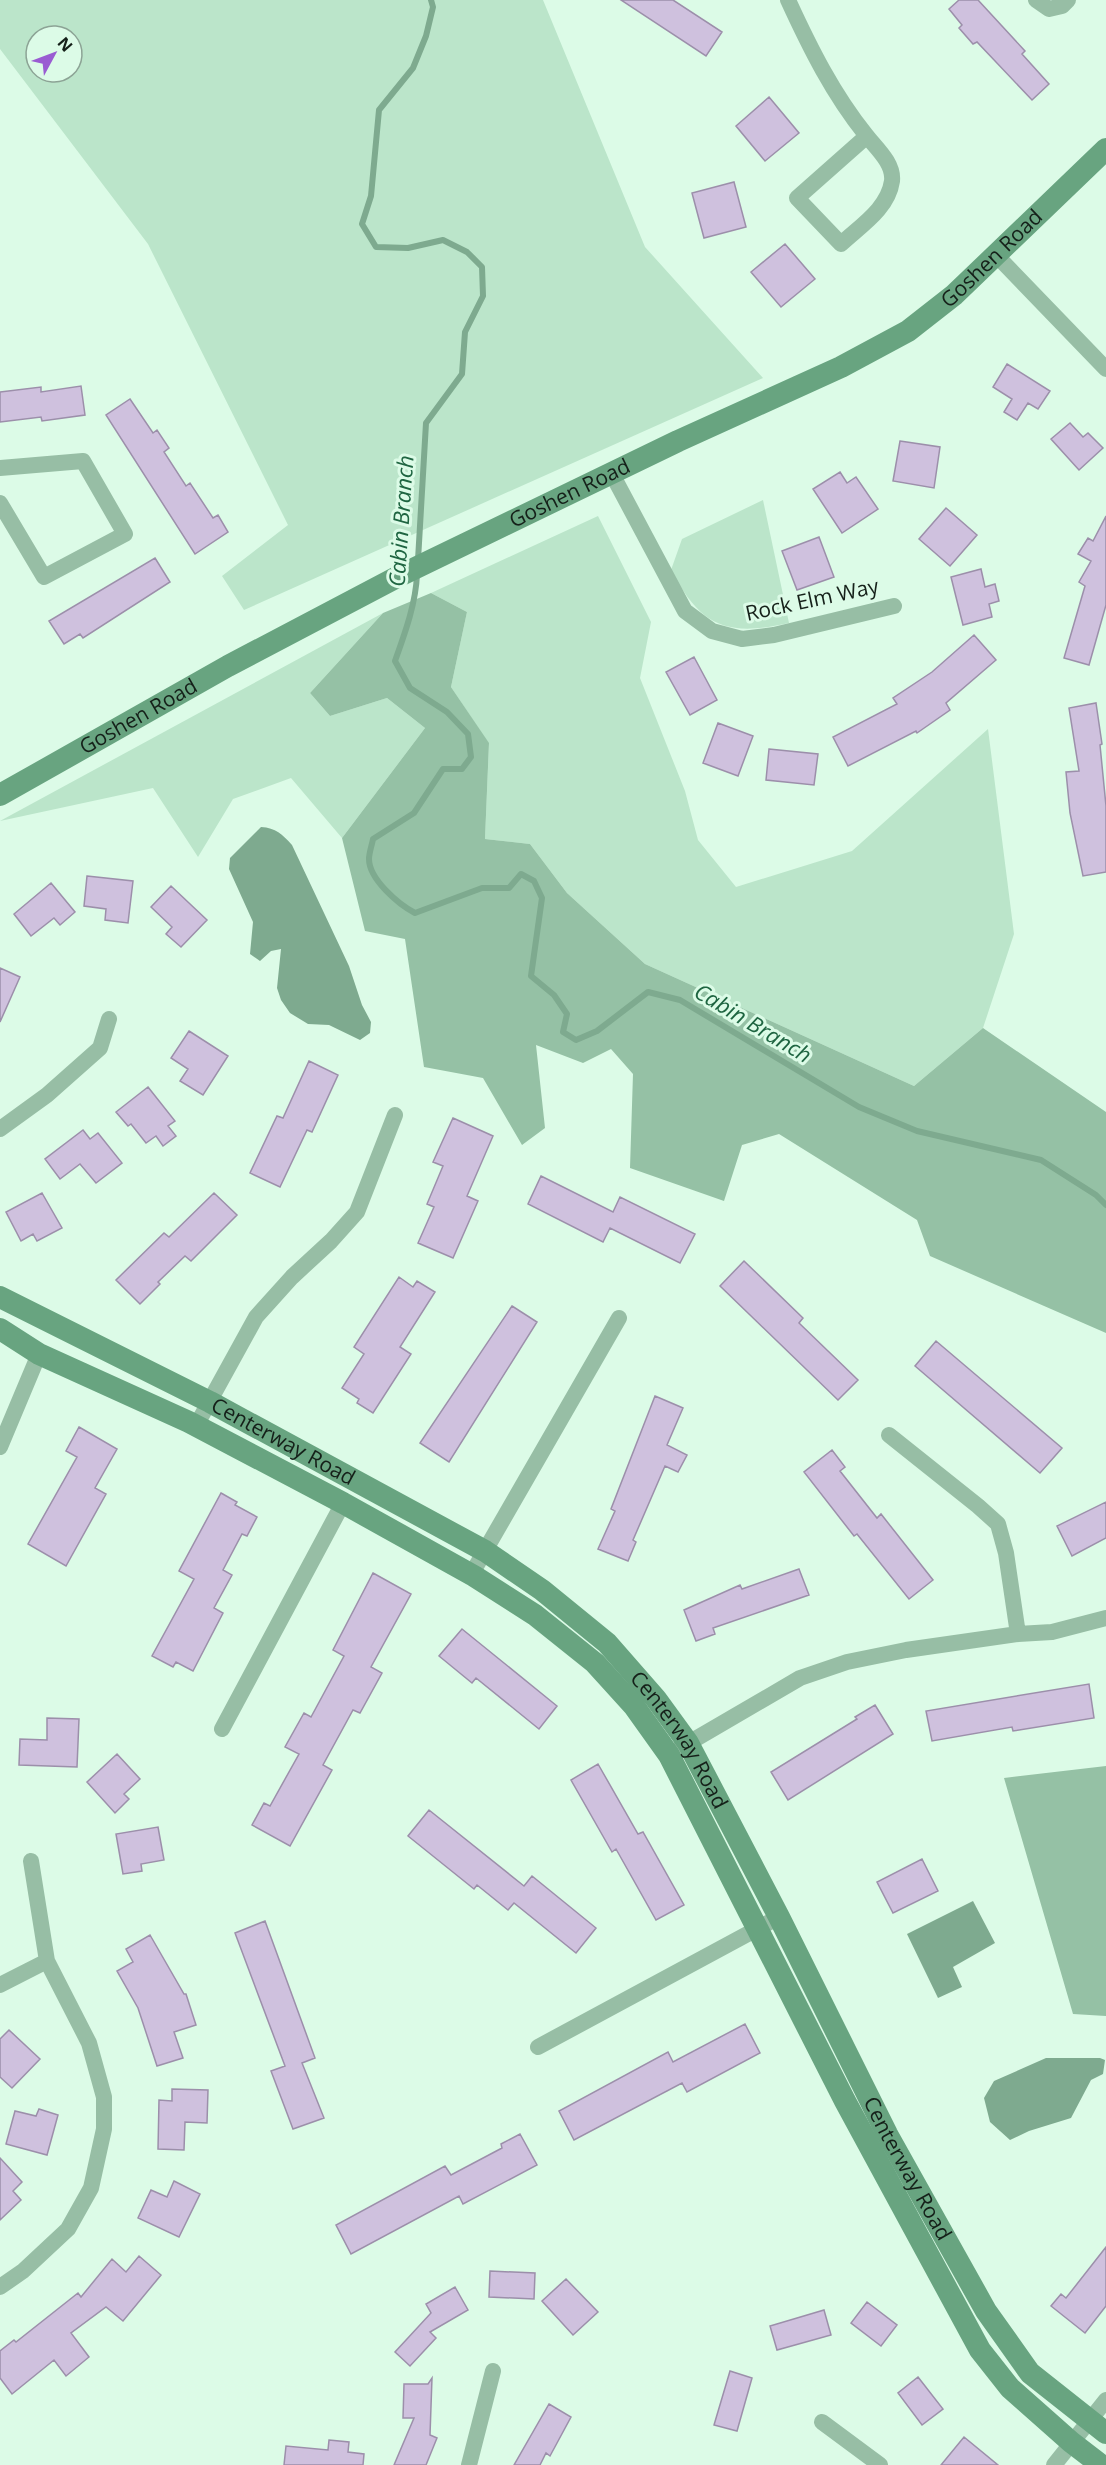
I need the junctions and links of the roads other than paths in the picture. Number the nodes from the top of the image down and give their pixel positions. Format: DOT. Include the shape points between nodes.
graph roads {
  1 [pos="788,0"];
  2 [pos="1036,0"];
  3 [pos="1068,0"];
  4 [pos="867,136"];
  5 [pos="1106,149"];
  6 [pos="996,256"];
  7 [pos="1106,369"];
  8 [pos="0,468"];
  9 [pos="612,474"];
  10 [pos="0,503"];
  11 [pos="894,606"];
  12 [pos="0,795"];
  13 [pos="109,1019"];
  14 [pos="395,1115"];
  15 [pos="0,1129"];
  16 [pos="0,1297"];
  17 [pos="619,1318"];
  18 [pos="0,1329"];
  19 [pos="39,1354"];
  20 [pos="210,1402"];
  21 [pos="196,1426"];
  22 [pos="889,1436"];
  23 [pos="0,1448"];
  24 [pos="343,1503"];
  25 [pos="485,1551"];
  26 [pos="471,1575"];
  27 [pos="1106,1618"];
  28 [pos="1018,1634"];
  29 [pos="222,1729"];
  30 [pos="679,1749"];
  31 [pos="31,1861"];
  32 [pos="779,1917"];
  33 [pos="758,1928"];
  34 [pos="47,1961"];
  35 [pos="0,1985"];
  36 [pos="538,2047"];
  37 [pos="0,2287"];
  38 [pos="493,2371"];
  39 [pos="1106,2400"];
  40 [pos="822,2422"];
  41 [pos="1098,2427"];
  42 [pos="1071,2442"];
  43 [pos="469,2465"];
  44 [pos="880,2465"];
  45 [pos="1054,2465"];
  46 [pos="1101,2465"];
  1 -- 4 [label="street" via="814,57"];
  2 -- 3 [label="street" via="1049,9"];
  4 -- 4 [label="street" via="887,161 892,179 888,197 841,244 798,198"];
  5 -- 6 [label="street, Goshen Road"];
  6 -- 7 [label="street"];
  6 -- 9 [label="street, Goshen Road" via="932,314 899,336"];
  8 -- 10 [label="street" via="83,461 125,534 44,577"];
  9 -- 11 [label="street, Rock Elm Way" via="685,611 712,632 742,639 774,635"];
  9 -- 12 [label="street, Goshen Road" via="401,575 228,666"];
  13 -- 15 [label="street" via="100,1048 47,1095"];
  14 -- 20 [label="street" via="357,1212 256,1317"];
  16 -- 20 [label="street, Centerway Road"];
  17 -- 25 [label="street"];
  18 -- 19 [label="street, Centerway Road"];
  19 -- 21 [label="street, Centerway Road"];
  19 -- 23 [label="street"];
  20 -- 21 [label="street"];
  20 -- 25 [label="street, Centerway Road"];
  21 -- 24 [label="street, Centerway Road"];
  22 -- 28 [label="street" via="998,1524"];
  24 -- 26 [label="street, Centerway Road"];
  24 -- 29 [label="street"];
  25 -- 26 [label="street"];
  25 -- 30 [label="street, Centerway Road" via="608,1643 656,1699"];
  26 -- 30 [label="street, Centerway Road" via="535,1615 595,1663"];
  27 -- 28 [label="street" via="1052,1632"];
  28 -- 30 [label="street" via="847,1662 800,1678"];
  30 -- 32 [label="street, Centerway Road"];
  30 -- 33 [label="street, Centerway Road"];
  31 -- 34 [label="street"];
  32 -- 33 [label="street"];
  32 -- 41 [label="street, Centerway Road" via="887,2134 986,2311 1030,2373"];
  33 -- 36 [label="street"];
  33 -- 42 [label="street, Centerway Road" via="845,2101 980,2350 1010,2388"];
  34 -- 35 [label="street"];
  34 -- 37 [label="street" via="89,2043 104,2097 104,2129 91,2188 68,2229"];
  38 -- 43 [label="street"];
  39 -- 41 [label="street"];
  40 -- 44 [label="street"];
  41 -- 42 [label="street"];
  42 -- 45 [label="street"];
  42 -- 46 [label="street, Centerway Road"];
}
